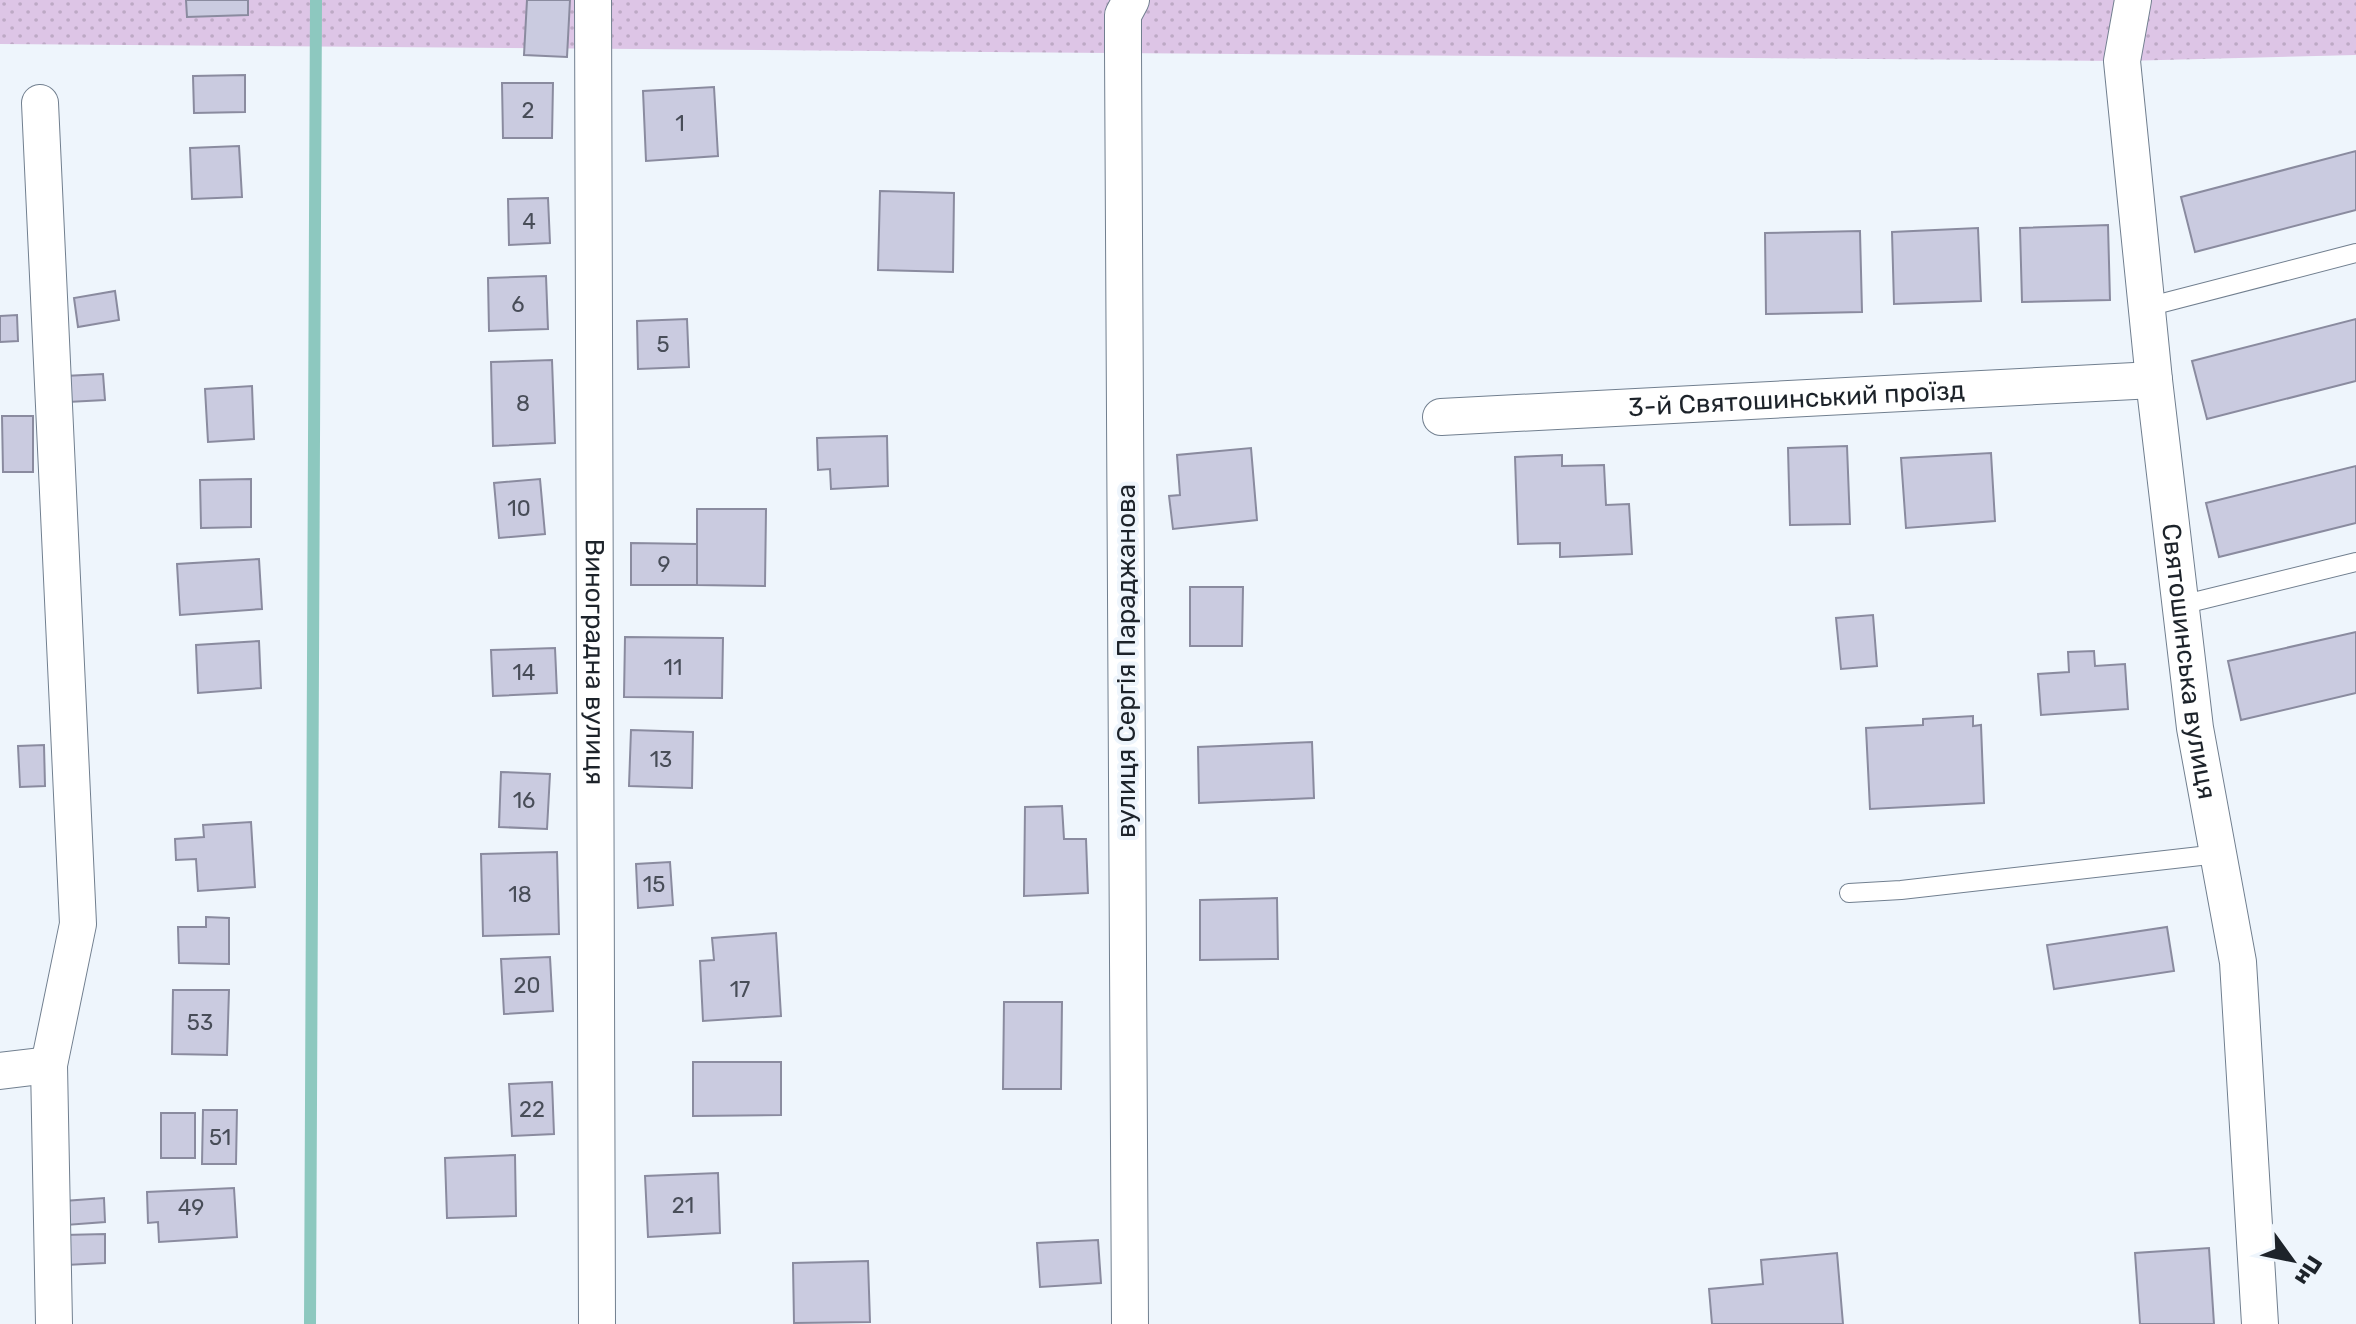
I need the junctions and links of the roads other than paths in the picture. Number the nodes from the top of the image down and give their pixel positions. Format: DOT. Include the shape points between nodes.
graph roads {
  1 [pos="593,0"];
  2 [pos="1131,0"];
  3 [pos="2133,0"];
  4 [pos="40,103"];
  5 [pos="2356,253"];
  6 [pos="2147,307"];
  7 [pos="2154,380"];
  8 [pos="1441,417"];
  9 [pos="2356,562"];
  10 [pos="2181,605"];
  11 [pos="2218,854"];
  12 [pos="1849,893"];
  13 [pos="49,1065"];
  14 [pos="0,1071"];
  15 [pos="54,1324"];
  16 [pos="597,1324"];
  17 [pos="1130,1324"];
  18 [pos="2260,1324"];
  1 -- 16 [label="street, Виноградна вулиця"];
  2 -- 17 [label="street, вулиця Сергія Параджанова" via="1123,15"];
  3 -- 6 [label="street, Святошинська вулиця" via="2122,61"];
  4 -- 13 [label="street" via="78,924"];
  5 -- 6 [label="lane"];
  6 -- 7 [label="street, Святошинська вулиця"];
  7 -- 8 [label="street, 3-й Святошинський проїзд"];
  7 -- 10 [label="street, Святошинська вулиця"];
  9 -- 10 [label="lane"];
  10 -- 11 [label="street, Святошинська вулиця" via="2195,728"];
  11 -- 12 [label="lane"];
  11 -- 18 [label="street, Святошинська вулиця" via="2238,962"];
  13 -- 14 [label="street"];
  13 -- 15 [label="street"];
}
